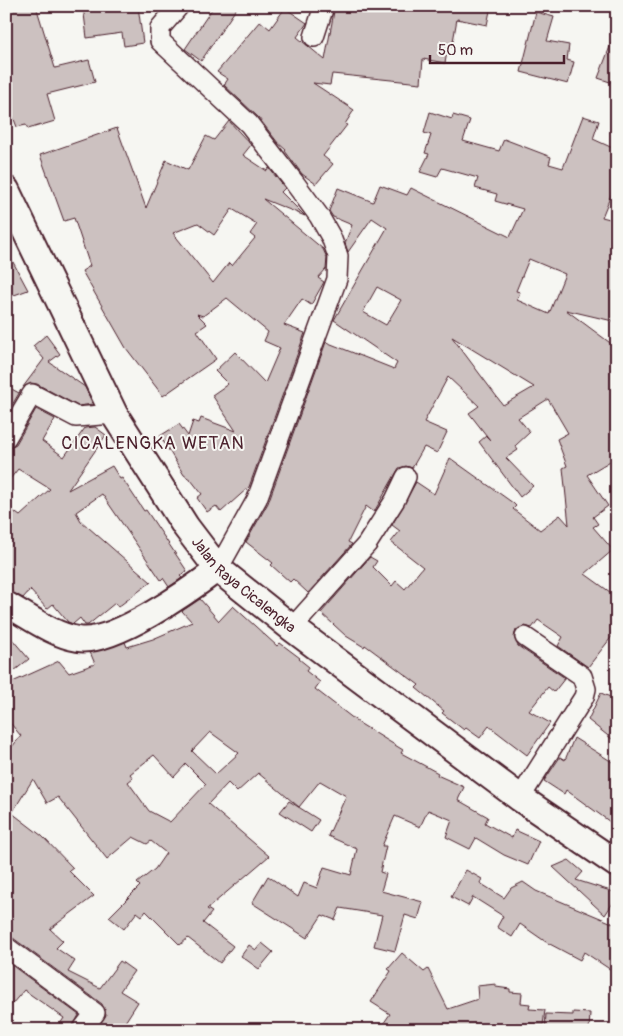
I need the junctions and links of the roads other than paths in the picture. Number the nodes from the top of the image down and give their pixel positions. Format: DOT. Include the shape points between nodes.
graph roads {
  1 [pos="179,6"];
  2 [pos="324,6"];
  3 [pos="314,37"];
  4 [pos="6,190"];
  5 [pos="114,414"];
  6 [pos="6,438"];
  7 [pos="406,476"];
  8 [pos="218,569"];
  9 [pos="6,604"];
  10 [pos="292,628"];
  11 [pos="525,637"];
  12 [pos="520,798"];
  13 [pos="617,864"];
  14 [pos="6,947"];
  15 [pos="82,1030"];
  1 -- 8 [label="street" via="160,28 160,41 248,124 319,216 338,256 337,279 257,499"];
  2 -- 3 [label="street"];
  4 -- 5 [label="main road, Jalan Raya Cicalengka"];
  5 -- 6 [label="street" via="76,417 32,394"];
  5 -- 8 [label="main road, Jalan Raya Cicalengka" via="186,527"];
  7 -- 10 [label="street" via="367,544"];
  8 -- 9 [label="street" via="176,599 104,636 89,640 58,632"];
  8 -- 10 [label="main road, Jalan Raya Cicalengka"];
  10 -- 12 [label="main road, Jalan Raya Cicalengka"];
  11 -- 12 [label="street" via="582,676 586,689"];
  12 -- 13 [label="main road, Jalan Raya Cicalengka"];
  14 -- 15 [label="street" via="95,1013"];
}
